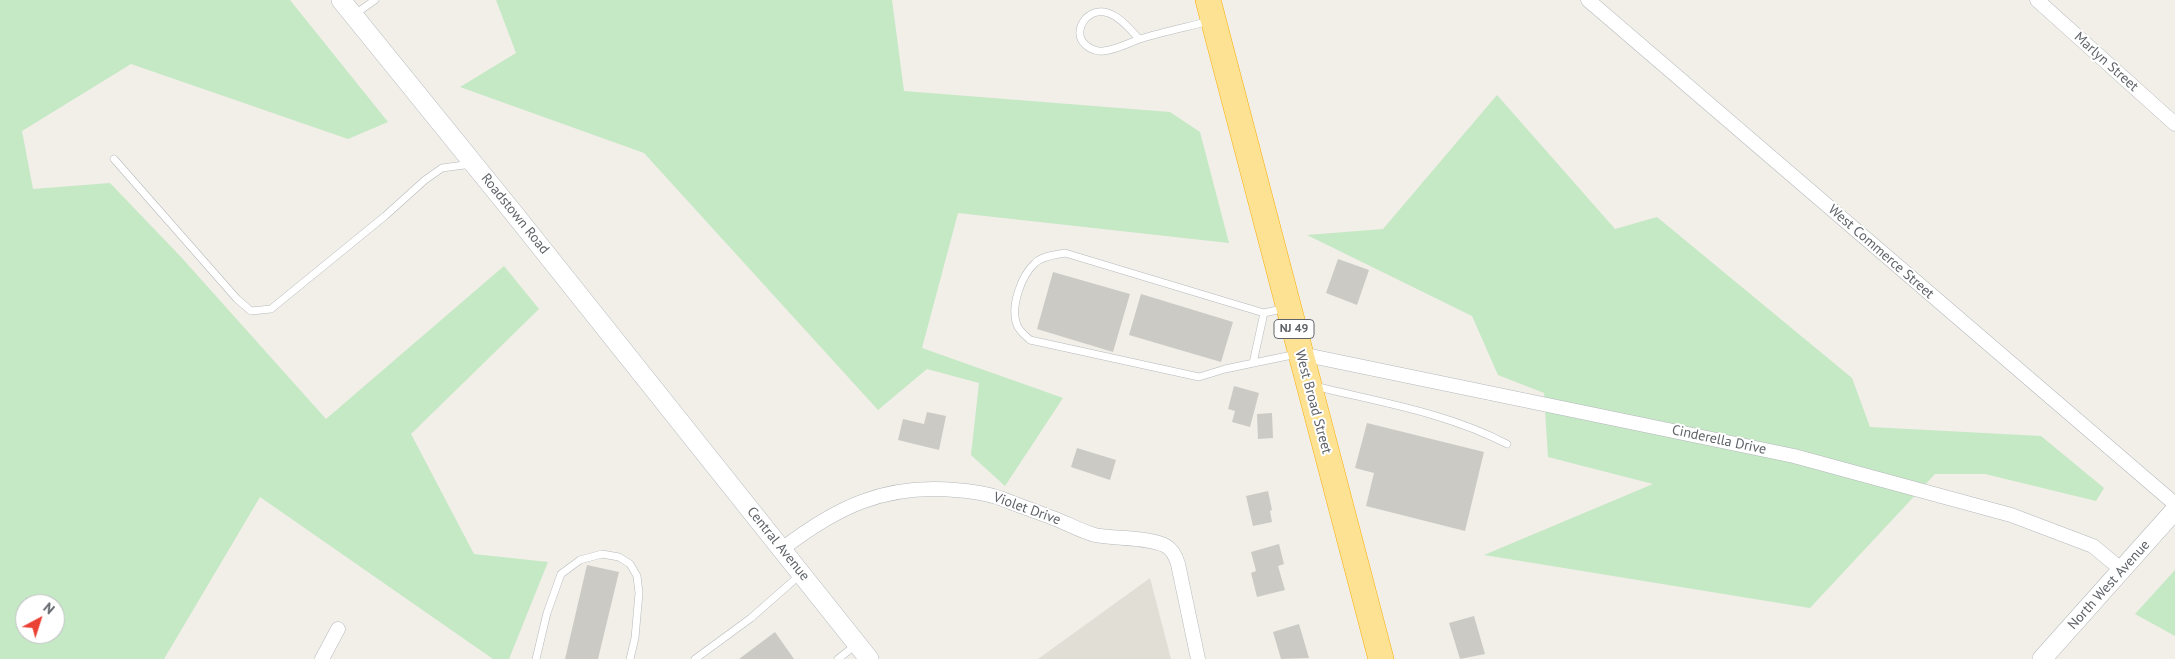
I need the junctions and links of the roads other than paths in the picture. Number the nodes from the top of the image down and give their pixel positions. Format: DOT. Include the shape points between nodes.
graph roads {
  1 [pos="341,0"];
  2 [pos="375,0"];
  3 [pos="1588,0"];
  4 [pos="2037,0"];
  5 [pos="1210,10"];
  6 [pos="354,15"];
  7 [pos="1140,39"];
  8 [pos="2175,124"];
  9 [pos="114,158"];
  10 [pos="474,164"];
  11 [pos="1288,307"];
  12 [pos="1264,313"];
  13 [pos="1300,354"];
  14 [pos="1253,364"];
  15 [pos="1309,385"];
  16 [pos="686,430"];
  17 [pos="1507,444"];
  18 [pos="2175,504"];
  19 [pos="2175,510"];
  20 [pos="782,550"];
  21 [pos="2122,570"];
  22 [pos="801,574"];
  23 [pos="338,629"];
  24 [pos="857,644"];
  25 [pos="322,659"];
  26 [pos="536,659"];
  27 [pos="630,659"];
  28 [pos="696,659"];
  29 [pos="838,659"];
  30 [pos="868,659"];
  31 [pos="1198,659"];
  32 [pos="1381,659"];
  33 [pos="2042,659"];
  1 -- 6 [label="main road, Roadstown Road"];
  2 -- 6 [label="lane"];
  3 -- 18 [label="street, West Commerce Street"];
  4 -- 8 [label="street, Marlyn Street"];
  5 -- 7 [label="lane"];
  5 -- 11 [label="highway, West Broad Street / NJ 49"];
  6 -- 10 [label="main road, Roadstown Road"];
  7 -- 7 [label="lane" via="1097,51 1082,41 1081,25 1088,15 1110,10"];
  9 -- 10 [label="lane" via="237,299 252,311 272,309 442,168"];
  10 -- 16 [label="main road, Roadstown Road"];
  11 -- 12 [label="lane"];
  11 -- 13 [label="highway, West Broad Street / NJ 49"];
  12 -- 14 [label="lane"];
  12 -- 14 [label="lane" via="1065,253 1035,263 1016,296 1017,327 1030,340 1199,377"];
  13 -- 14 [label="lane"];
  13 -- 15 [label="highway, West Broad Street / NJ 49"];
  13 -- 21 [label="street, Cinderella Drive" via="1794,456 2011,515 2093,546"];
  15 -- 17 [label="lane" via="1446,418 1482,430"];
  15 -- 32 [label="highway, West Broad Street / NJ 49"];
  16 -- 20 [label="main road, Central Avenue"];
  19 -- 21 [label="main road, North West Avenue"];
  20 -- 22 [label="main road, Central Avenue"];
  20 -- 31 [label="street, Violet Drive" via="829,515 878,496 929,488 997,497 1094,534 1166,546 1178,564"];
  21 -- 33 [label="main road, North West Avenue"];
  22 -- 24 [label="main road, Central Avenue"];
  22 -- 28 [label="lane" via="751,618"];
  23 -- 25 [label="street"];
  24 -- 29 [label="lane"];
  24 -- 30 [label="main road, Central Avenue"];
  26 -- 27 [label="lane" via="546,613 561,574 580,560 602,554 619,557 630,564 637,576 639,593"];
}
